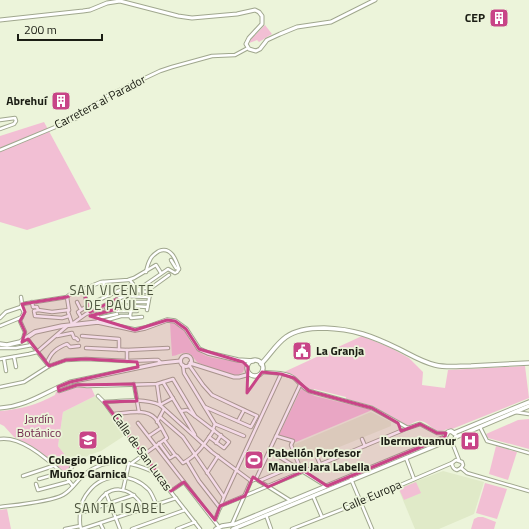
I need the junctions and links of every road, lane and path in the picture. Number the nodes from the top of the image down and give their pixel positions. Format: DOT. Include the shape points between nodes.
graph roads {
  1 [pos="375,0"];
  2 [pos="0,20"];
  3 [pos="248,48"];
  4 [pos="0,120"];
  5 [pos="0,129"];
  6 [pos="0,150"];
  7 [pos="171,260"];
  8 [pos="179,269"];
  9 [pos="146,272"];
  10 [pos="161,273"];
  11 [pos="169,275"];
  12 [pos="130,280"];
  13 [pos="103,282"];
  14 [pos="133,284"];
  15 [pos="142,288"];
  16 [pos="83,289"];
  17 [pos="150,290"];
  18 [pos="135,291"];
  19 [pos="109,296"];
  20 [pos="123,296"];
  21 [pos="67,297"];
  22 [pos="149,297"];
  23 [pos="21,298"];
  24 [pos="117,300"];
  25 [pos="32,302"];
  26 [pos="77,302"];
  27 [pos="133,302"];
  28 [pos="148,302"];
  29 [pos="22,305"];
  30 [pos="88,306"];
  31 [pos="132,307"];
  32 [pos="106,308"];
  33 [pos="82,309"];
  34 [pos="38,310"];
  35 [pos="69,310"];
  36 [pos="117,310"];
  37 [pos="137,311"];
  38 [pos="131,312"];
  39 [pos="69,316"];
  40 [pos="130,316"];
  41 [pos="22,317"];
  42 [pos="81,317"];
  43 [pos="142,317"];
  44 [pos="0,318"];
  45 [pos="98,322"];
  46 [pos="70,325"];
  47 [pos="0,326"];
  48 [pos="56,336"];
  49 [pos="82,336"];
  50 [pos="27,338"];
  51 [pos="78,340"];
  52 [pos="22,342"];
  53 [pos="0,344"];
  54 [pos="32,345"];
  55 [pos="79,346"];
  56 [pos="0,348"];
  57 [pos="86,348"];
  58 [pos="168,348"];
  59 [pos="119,350"];
  60 [pos="127,350"];
  61 [pos="37,352"];
  62 [pos="14,357"];
  63 [pos="0,359"];
  64 [pos="4,359"];
  65 [pos="240,360"];
  66 [pos="127,361"];
  67 [pos="180,361"];
  68 [pos="253,361"];
  69 [pos="47,362"];
  70 [pos="161,363"];
  71 [pos="529,363"];
  72 [pos="190,364"];
  73 [pos="261,364"];
  74 [pos="183,365"];
  75 [pos="49,366"];
  76 [pos="16,367"];
  77 [pos="248,367"];
  78 [pos="6,371"];
  79 [pos="262,372"];
  80 [pos="250,374"];
  81 [pos="281,374"];
  82 [pos="163,382"];
  83 [pos="134,384"];
  84 [pos="156,384"];
  85 [pos="300,385"];
  86 [pos="0,387"];
  87 [pos="58,387"];
  88 [pos="98,396"];
  89 [pos="173,398"];
  90 [pos="137,400"];
  91 [pos="104,402"];
  92 [pos="529,402"];
  93 [pos="160,406"];
  94 [pos="529,406"];
  95 [pos="205,407"];
  96 [pos="0,408"];
  97 [pos="164,409"];
  98 [pos="244,410"];
  99 [pos="181,411"];
  100 [pos="139,412"];
  101 [pos="514,412"];
  102 [pos="114,414"];
  103 [pos="529,414"];
  104 [pos="195,416"];
  105 [pos="160,417"];
  106 [pos="238,421"];
  107 [pos="157,422"];
  108 [pos="138,423"];
  109 [pos="398,423"];
  110 [pos="216,424"];
  111 [pos="480,426"];
  112 [pos="161,428"];
  113 [pos="408,428"];
  114 [pos="214,430"];
  115 [pos="395,433"];
  116 [pos="455,434"];
  117 [pos="221,435"];
  118 [pos="446,435"];
  119 [pos="149,436"];
  120 [pos="244,436"];
  121 [pos="276,436"];
  122 [pos="209,437"];
  123 [pos="0,439"];
  124 [pos="198,439"];
  125 [pos="362,439"];
  126 [pos="164,440"];
  127 [pos="450,442"];
  128 [pos="159,443"];
  129 [pos="216,443"];
  130 [pos="156,445"];
  131 [pos="204,445"];
  132 [pos="365,446"];
  133 [pos="270,451"];
  134 [pos="529,453"];
  135 [pos="175,454"];
  136 [pos="143,455"];
  137 [pos="195,455"];
  138 [pos="218,456"];
  139 [pos="317,458"];
  140 [pos="406,458"];
  141 [pos="459,460"];
  142 [pos="187,461"];
  143 [pos="129,463"];
  144 [pos="132,463"];
  145 [pos="452,463"];
  146 [pos="320,464"];
  147 [pos="72,465"];
  148 [pos="299,465"];
  149 [pos="53,466"];
  150 [pos="294,466"];
  151 [pos="461,468"];
  152 [pos="237,470"];
  153 [pos="60,472"];
  154 [pos="304,472"];
  155 [pos="156,473"];
  156 [pos="207,473"];
  157 [pos="24,476"];
  158 [pos="66,477"];
  159 [pos="126,477"];
  160 [pos="351,478"];
  161 [pos="39,479"];
  162 [pos="414,479"];
  163 [pos="258,480"];
  164 [pos="251,481"];
  165 [pos="68,482"];
  166 [pos="184,482"];
  167 [pos="36,484"];
  168 [pos="73,486"];
  169 [pos="326,486"];
  170 [pos="268,487"];
  171 [pos="124,490"];
  172 [pos="529,491"];
  173 [pos="171,492"];
  174 [pos="106,493"];
  175 [pos="134,495"];
  176 [pos="245,496"];
  177 [pos="313,496"];
  178 [pos="224,497"];
  179 [pos="176,498"];
  180 [pos="292,501"];
  181 [pos="361,502"];
  182 [pos="110,503"];
  183 [pos="156,504"];
  184 [pos="0,507"];
  185 [pos="220,507"];
  186 [pos="95,508"];
  187 [pos="144,508"];
  188 [pos="185,510"];
  189 [pos="80,513"];
  190 [pos="266,515"];
  191 [pos="322,517"];
  192 [pos="116,518"];
  193 [pos="215,520"];
  194 [pos="195,522"];
  195 [pos="100,523"];
  196 [pos="81,528"];
  197 [pos="218,528"];
  198 [pos="226,528"];
  199 [pos="234,528"];
  200 [pos="65,529"];
  201 [pos="103,529"];
  202 [pos="120,529"];
  203 [pos="132,529"];
  204 [pos="177,529"];
  205 [pos="200,529"];
  206 [pos="271,529"];
  207 [pos="292,529"];
  208 [pos="372,529"];
  1 -- 3 [label="street" via="331,22 297,27 280,34 267,40 258,50"];
  2 -- 3 [label="street" via="83,11 120,1 192,18 255,10 263,20 247,41"];
  3 -- 6 [label="street, Carretera al Parador" via="235,55 212,56 172,66 108,96 77,118"];
  4 -- 5 [label="street" via="14,118 16,121"];
  7 -- 8 [label="street"];
  8 -- 9 [label="street" via="174,256 166,249 152,256"];
  8 -- 10 [label="street" via="175,273 168,269"];
  9 -- 10 [label="street" via="156,265"];
  9 -- 12 [label="street"];
  10 -- 15 [label="street"];
  11 -- 17 [label="street"];
  12 -- 13 [label="street"];
  12 -- 14 [label="street"];
  13 -- 16 [label="street"];
  13 -- 19 [label="street"];
  14 -- 18 [label="street"];
  14 -- 19 [label="street"];
  15 -- 17 [label="street"];
  15 -- 18 [label="street"];
  16 -- 21 [label="street"];
  16 -- 30 [label="street"];
  17 -- 18 [label="street"];
  17 -- 22 [label="street"];
  18 -- 20 [label="street"];
  19 -- 30 [label="street"];
  20 -- 22 [label="street"];
  20 -- 24 [label="street"];
  21 -- 25 [label="street"];
  21 -- 35 [label="street"];
  22 -- 28 [label="street"];
  23 -- 29 [label="street"];
  24 -- 27 [label="street"];
  24 -- 36 [label="street"];
  24 -- 42 [label="street"];
  25 -- 29 [label="street"];
  25 -- 34 [label="street" via="32,307 37,307"];
  26 -- 33 [label="street"];
  27 -- 28 [label="street"];
  27 -- 31 [label="street"];
  28 -- 31 [label="street" via="147,309"];
  29 -- 41 [label="street"];
  29 -- 44 [label="street" via="6,312"];
  30 -- 33 [label="street"];
  31 -- 36 [label="street"];
  31 -- 38 [label="street"];
  32 -- 36 [label="street"];
  33 -- 42 [label="street" via="78,312"];
  34 -- 35 [label="street"];
  34 -- 39 [label="street" via="34,311 35,316"];
  35 -- 39 [label="street"];
  36 -- 38 [label="street"];
  36 -- 40 [label="street"];
  36 -- 45 [label="street"];
  36 -- 45 [label="street" via="98,318"];
  37 -- 38 [label="street"];
  38 -- 40 [label="street"];
  39 -- 46 [label="street"];
  40 -- 43 [label="street"];
  41 -- 47 [label="street"];
  41 -- 52 [label="street" via="20,321 25,332"];
  42 -- 46 [label="street"];
  45 -- 46 [label="main road"];
  45 -- 65 [label="main road" via="135,330 167,320 175,321 186,329 199,349"];
  46 -- 48 [label="street"];
  46 -- 50 [label="main road" via="35,332"];
  48 -- 51 [label="street" via="72,333"];
  48 -- 61 [label="street"];
  49 -- 59 [label="street" via="119,339"];
  50 -- 52 [label="main road"];
  50 -- 54 [label="street"];
  52 -- 53 [label="main road"];
  54 -- 56 [label="street"];
  54 -- 61 [label="street"];
  55 -- 69 [label="street" via="70,347 67,344 58,347"];
  57 -- 59 [label="street"];
  58 -- 60 [label="street"];
  59 -- 60 [label="street"];
  60 -- 66 [label="street"];
  61 -- 62 [label="street"];
  61 -- 69 [label="street"];
  62 -- 64 [label="street"];
  62 -- 76 [label="street"];
  63 -- 64 [label="street"];
  64 -- 78 [label="street"];
  65 -- 68 [label="main road"];
  65 -- 77 [label="main road"];
  66 -- 70 [label="street" via="158,360"];
  66 -- 75 [label="street" via="66,360"];
  67 -- 70 [label="street"];
  67 -- 72 [label="street" via="182,356 188,356"];
  67 -- 74 [label="street"];
  68 -- 73 [label="main road"];
  68 -- 77 [label="main road"];
  69 -- 75 [label="street"];
  70 -- 87 [label="street" via="70,382"];
  71 -- 73 [label="main road" via="451,367 434,365 359,332 317,328 286,337"];
  72 -- 74 [label="street"];
  72 -- 80 [label="street" via="239,378"];
  72 -- 98 [label="street" via="203,386 212,395"];
  73 -- 79 [label="main road"];
  74 -- 95 [label="street" via="184,374"];
  75 -- 86 [label="street" via="24,382"];
  77 -- 80 [label="main road"];
  79 -- 80 [label="main road" via="256,376"];
  79 -- 81 [label="street"];
  81 -- 85 [label="street" via="294,378"];
  81 -- 152 [label="street"];
  82 -- 84 [label="street"];
  82 -- 89 [label="street"];
  82 -- 104 [label="street" via="173,379"];
  83 -- 84 [label="street"];
  83 -- 87 [label="street" via="77,385 59,391"];
  83 -- 90 [label="street"];
  84 -- 93 [label="street"];
  85 -- 109 [label="street" via="309,392 372,408"];
  85 -- 121 [label="street"];
  87 -- 96 [label="street" via="28,402"];
  88 -- 91 [label="street, Calle de San Lucas"];
  89 -- 93 [label="street"];
  89 -- 99 [label="street"];
  90 -- 91 [label="street"];
  90 -- 93 [label="street" via="153,402"];
  90 -- 100 [label="street"];
  91 -- 102 [label="street, Calle de San Lucas"];
  92 -- 116 [label="main road"];
  93 -- 97 [label="street"];
  94 -- 101 [label="main road"];
  95 -- 106 [label="street"];
  95 -- 110 [label="street"];
  97 -- 105 [label="street"];
  97 -- 124 [label="street"];
  98 -- 106 [label="street"];
  98 -- 106 [label="street" via="256,416 251,427"];
  99 -- 104 [label="street" via="187,410"];
  99 -- 124 [label="street"];
  100 -- 102 [label="street"];
  100 -- 107 [label="street" via="147,413"];
  101 -- 103 [label="street"];
  101 -- 111 [label="main road"];
  102 -- 136 [label="street, Calle de San Lucas"];
  104 -- 114 [label="street"];
  105 -- 107 [label="street"];
  105 -- 137 [label="street" via="183,437"];
  107 -- 112 [label="street"];
  108 -- 119 [label="street"];
  109 -- 113 [label="street"];
  109 -- 115 [label="street" via="399,429"];
  110 -- 114 [label="street"];
  110 -- 120 [label="street"];
  111 -- 116 [label="main road"];
  111 -- 134 [label="street" via="487,441"];
  112 -- 119 [label="street"];
  112 -- 126 [label="street" via="167,438"];
  113 -- 115 [label="street"];
  113 -- 118 [label="street" via="420,424"];
  114 -- 117 [label="street"];
  114 -- 122 [label="street"];
  115 -- 132 [label="street"];
  116 -- 118 [label="main road" via="449,431"];
  116 -- 127 [label="main road"];
  117 -- 129 [label="street"];
  117 -- 129 [label="street" via="229,442 224,448"];
  118 -- 127 [label="main road"];
  118 -- 160 [label="main road"];
  119 -- 130 [label="street"];
  121 -- 133 [label="street"];
  121 -- 148 [label="street" via="293,441 291,445"];
  122 -- 129 [label="street"];
  122 -- 131 [label="street"];
  123 -- 149 [label="street" via="9,438 20,442"];
  124 -- 131 [label="street"];
  125 -- 132 [label="street"];
  126 -- 128 [label="street"];
  126 -- 135 [label="street"];
  127 -- 140 [label="main road"];
  127 -- 141 [label="street"];
  128 -- 130 [label="street"];
  128 -- 135 [label="street" via="170,458"];
  130 -- 136 [label="street"];
  130 -- 166 [label="street"];
  131 -- 137 [label="street"];
  131 -- 138 [label="street"];
  132 -- 146 [label="street"];
  133 -- 150 [label="street"];
  133 -- 163 [label="street"];
  135 -- 142 [label="street" via="183,463"];
  136 -- 144 [label="street"];
  136 -- 155 [label="street, Calle de San Lucas"];
  137 -- 142 [label="street"];
  137 -- 156 [label="street"];
  138 -- 152 [label="street"];
  138 -- 156 [label="street"];
  139 -- 146 [label="street"];
  140 -- 160 [label="main road"];
  140 -- 162 [label="street"];
  141 -- 145 [label="street"];
  141 -- 151 [label="street"];
  142 -- 185 [label="street"];
  143 -- 144 [label="street"];
  143 -- 159 [label="street"];
  143 -- 168 [label="street" via="102,464 85,474"];
  144 -- 155 [label="street"];
  145 -- 151 [label="street" via="454,469"];
  145 -- 162 [label="street, Calle Europa"];
  146 -- 154 [label="street"];
  147 -- 158 [label="street"];
  149 -- 153 [label="street"];
  149 -- 157 [label="street"];
  150 -- 154 [label="street"];
  150 -- 163 [label="street"];
  151 -- 172 [label="street" via="466,473"];
  152 -- 164 [label="street"];
  152 -- 178 [label="street"];
  153 -- 158 [label="street"];
  153 -- 161 [label="street"];
  154 -- 169 [label="street"];
  154 -- 170 [label="street"];
  155 -- 173 [label="street, Calle de San Lucas"];
  156 -- 178 [label="street"];
  158 -- 165 [label="street"];
  159 -- 171 [label="street"];
  159 -- 183 [label="street" via="150,491"];
  159 -- 189 [label="street" via="114,477 92,487 84,498"];
  160 -- 169 [label="main road"];
  160 -- 177 [label="main road"];
  160 -- 181 [label="street"];
  162 -- 181 [label="street, Calle Europa"];
  163 -- 164 [label="street"];
  163 -- 170 [label="street"];
  164 -- 176 [label="street"];
  165 -- 167 [label="street" via="38,490"];
  165 -- 168 [label="street"];
  166 -- 173 [label="street"];
  166 -- 193 [label="street"];
  168 -- 184 [label="street" via="62,496"];
  169 -- 180 [label="main road"];
  170 -- 176 [label="street"];
  170 -- 180 [label="street"];
  171 -- 174 [label="street"];
  171 -- 175 [label="street"];
  173 -- 179 [label="street, Calle de San Lucas"];
  174 -- 182 [label="street"];
  174 -- 186 [label="street"];
  175 -- 182 [label="street"];
  175 -- 187 [label="street"];
  176 -- 185 [label="street"];
  176 -- 199 [label="street"];
  177 -- 190 [label="main road"];
  177 -- 191 [label="street"];
  178 -- 185 [label="street"];
  179 -- 183 [label="street"];
  179 -- 188 [label="street, Calle de San Lucas"];
  180 -- 199 [label="main road"];
  181 -- 191 [label="street, Calle Europa"];
  181 -- 208 [label="street"];
  182 -- 186 [label="street"];
  182 -- 192 [label="street"];
  183 -- 187 [label="street"];
  185 -- 193 [label="street"];
  186 -- 189 [label="street"];
  187 -- 192 [label="street"];
  188 -- 194 [label="street, Calle de San Lucas"];
  188 -- 203 [label="street"];
  189 -- 196 [label="street"];
  190 -- 199 [label="main road"];
  190 -- 206 [label="street"];
  191 -- 207 [label="street, Calle Europa"];
  192 -- 195 [label="street"];
  192 -- 202 [label="street"];
  193 -- 197 [label="street"];
  194 -- 204 [label="street"];
  194 -- 205 [label="street, Calle de San Lucas"];
  195 -- 196 [label="street"];
  195 -- 201 [label="street"];
  196 -- 200 [label="street"];
  197 -- 198 [label="main road"];
  198 -- 199 [label="main road"];
}
